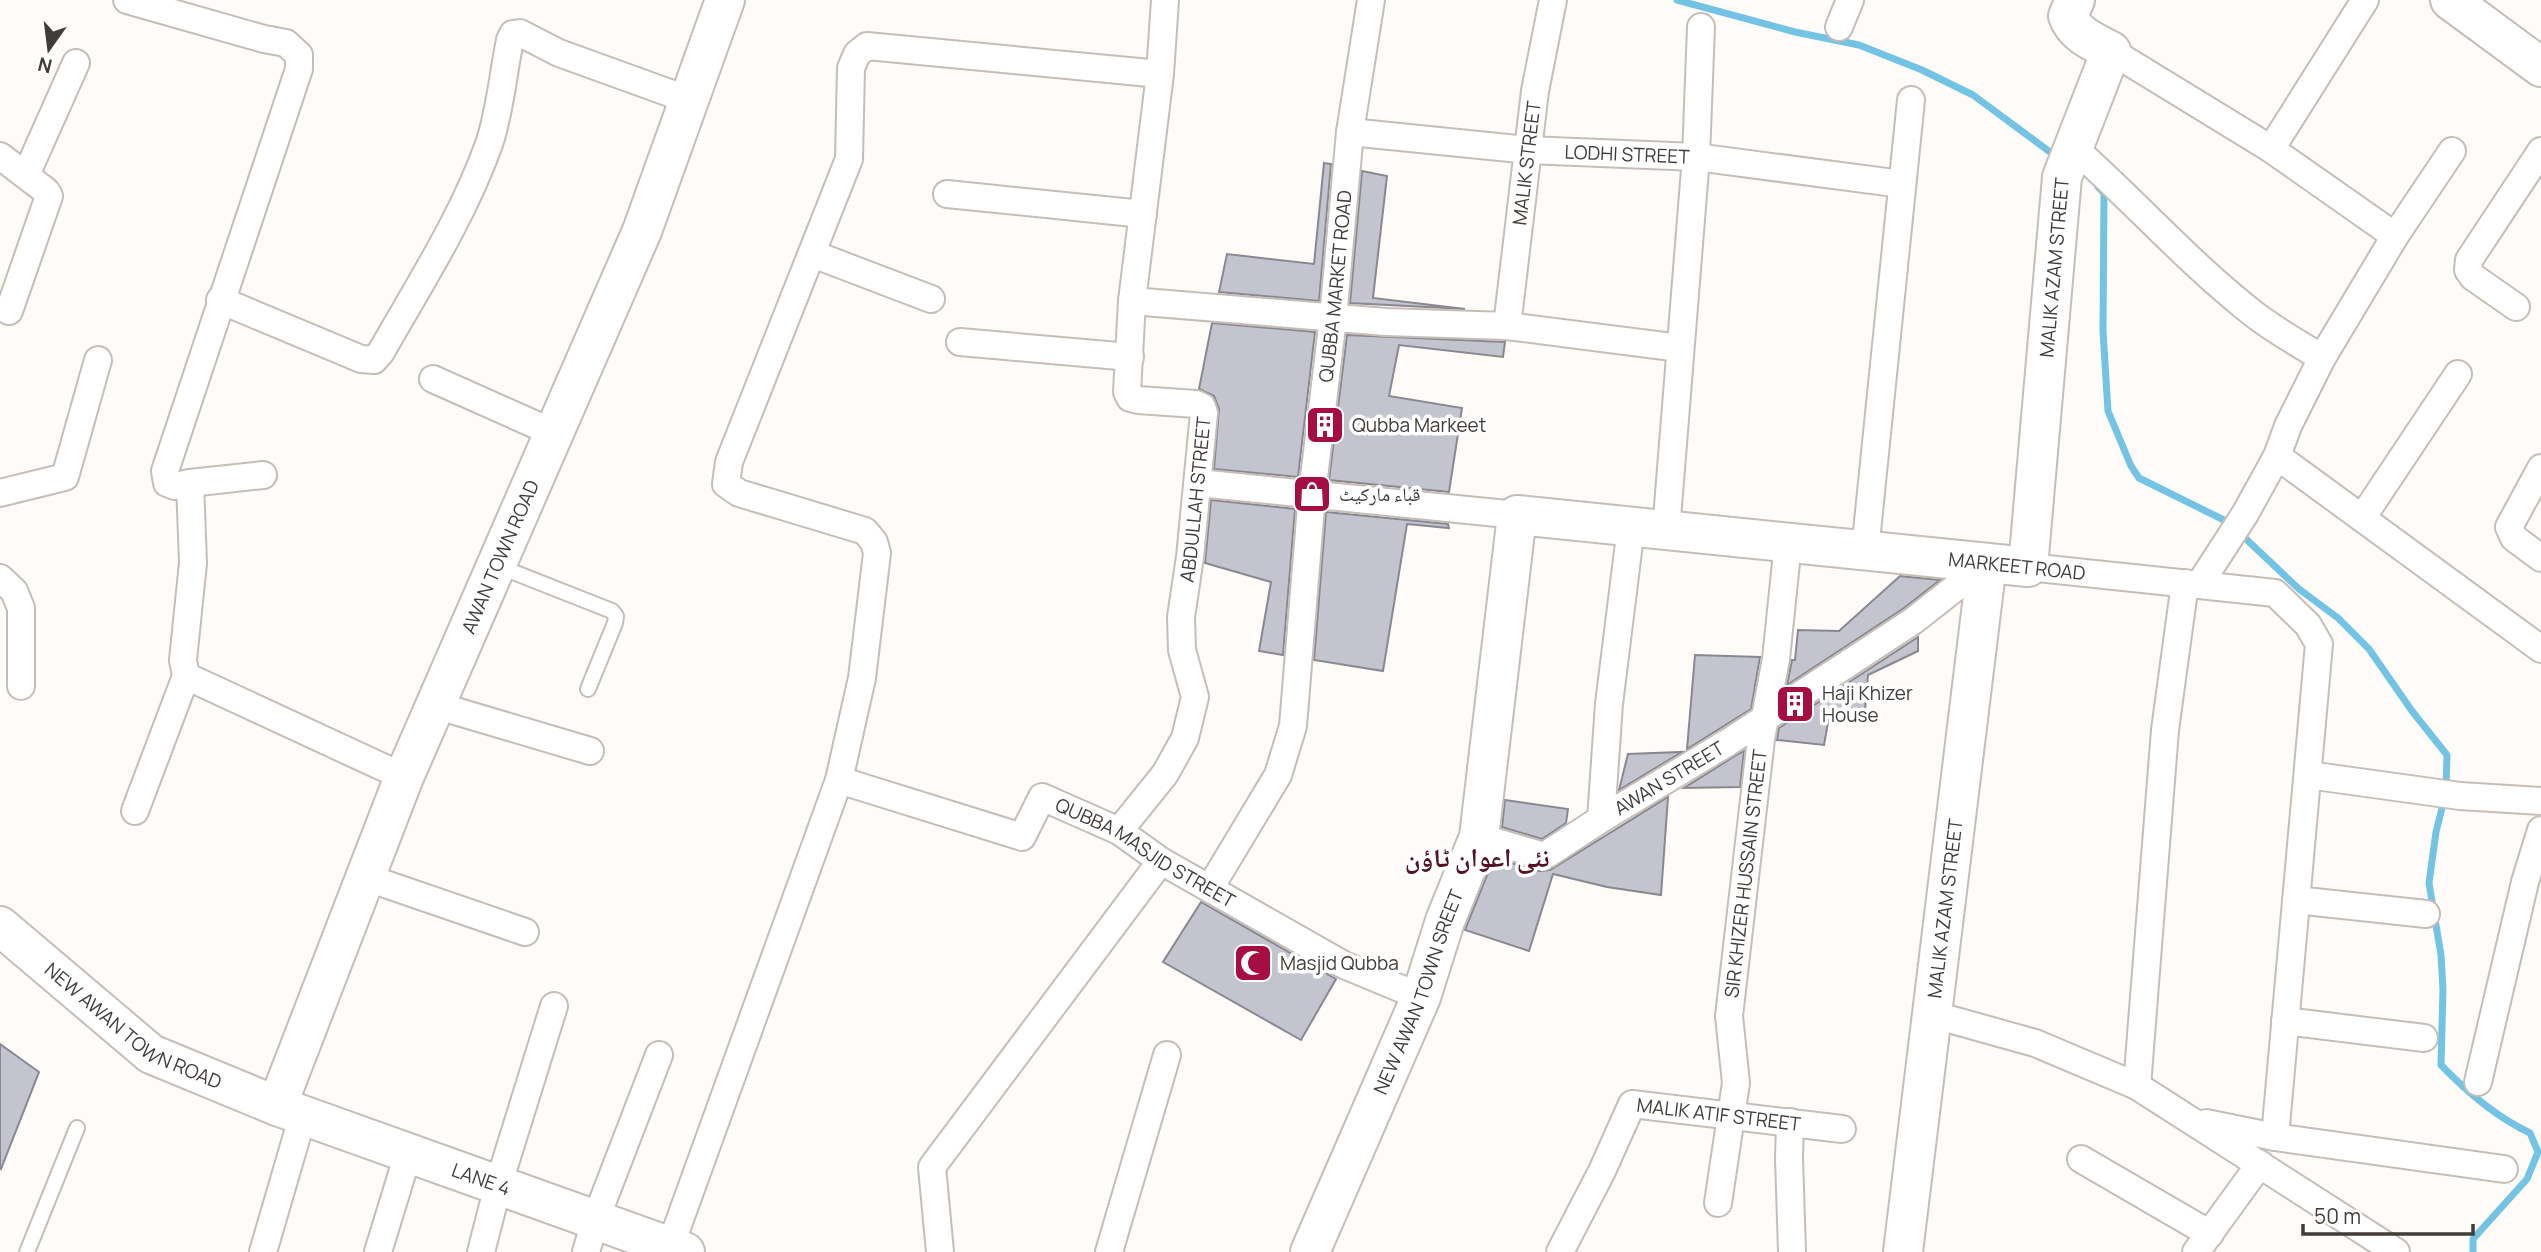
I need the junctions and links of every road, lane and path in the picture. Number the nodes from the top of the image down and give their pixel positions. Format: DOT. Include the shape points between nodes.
graph roads {
  1 [pos="127,0"];
  2 [pos="1165,0"];
  3 [pos="1370,0"];
  4 [pos="1850,0"];
  5 [pos="2075,0"];
  6 [pos="2365,0"];
  7 [pos="2451,0"];
  8 [pos="1553,1"];
  9 [pos="724,4"];
  10 [pos="1701,27"];
  11 [pos="1839,27"];
  12 [pos="2111,51"];
  13 [pos="76,63"];
  14 [pos="2541,67"];
  15 [pos="1160,74"];
  16 [pos="689,100"];
  17 [pos="1911,100"];
  18 [pos="1350,132"];
  19 [pos="2272,149"];
  20 [pos="1528,150"];
  21 [pos="2452,151"];
  22 [pos="2541,151"];
  23 [pos="0,156"];
  24 [pos="1696,157"];
  25 [pos="2068,160"];
  26 [pos="26,175"];
  27 [pos="1902,184"];
  28 [pos="947,194"];
  29 [pos="1143,214"];
  30 [pos="2395,236"];
  31 [pos="813,254"];
  32 [pos="931,299"];
  33 [pos="220,300"];
  34 [pos="1132,301"];
  35 [pos="2516,307"];
  36 [pos="9,311"];
  37 [pos="1333,318"];
  38 [pos="1507,326"];
  39 [pos="960,342"];
  40 [pos="1680,348"];
  41 [pos="1130,357"];
  42 [pos="2322,359"];
  43 [pos="98,360"];
  44 [pos="2458,374"];
  45 [pos="433,379"];
  46 [pos="554,433"];
  47 [pos="2277,456"];
  48 [pos="2541,468"];
  49 [pos="263,475"];
  50 [pos="190,483"];
  51 [pos="1198,483"];
  52 [pos="0,493"];
  53 [pos="1312,494"];
  54 [pos="1517,516"];
  55 [pos="2362,518"];
  56 [pos="1648,529"];
  57 [pos="1788,543"];
  58 [pos="1865,551"];
  59 [pos="2541,558"];
  60 [pos="1987,563"];
  61 [pos="496,565"];
  62 [pos="2028,568"];
  63 [pos="0,578"];
  64 [pos="2192,584"];
  65 [pos="2541,649"];
  66 [pos="186,676"];
  67 [pos="21,686"];
  68 [pos="588,689"];
  69 [pos="435,705"];
  70 [pos="1765,718"];
  71 [pos="590,751"];
  72 [pos="2308,775"];
  73 [pos="404,777"];
  74 [pos="839,780"];
  75 [pos="2541,801"];
  76 [pos="135,811"];
  77 [pos="1601,818"];
  78 [pos="2541,830"];
  79 [pos="1119,831"];
  80 [pos="1479,837"];
  81 [pos="1161,861"];
  82 [pos="365,877"];
  83 [pos="2533,885"];
  84 [pos="1210,888"];
  85 [pos="2296,900"];
  86 [pos="2426,914"];
  87 [pos="0,926"];
  88 [pos="525,932"];
  89 [pos="1421,997"];
  90 [pos="554,1006"];
  91 [pos="1931,1014"];
  92 [pos="2285,1021"];
  93 [pos="2424,1038"];
  94 [pos="659,1055"];
  95 [pos="1167,1055"];
  96 [pos="2478,1082"];
  97 [pos="2137,1086"];
  98 [pos="290,1110"];
  99 [pos="1732,1115"];
  100 [pos="2190,1120"];
  101 [pos="1790,1122"];
  102 [pos="77,1128"];
  103 [pos="1842,1129"];
  104 [pos="2274,1137"];
  105 [pos="408,1154"];
  106 [pos="2081,1158"];
  107 [pos="2260,1164"];
  108 [pos="2504,1169"];
  109 [pos="498,1186"];
  110 [pos="1718,1203"];
  111 [pos="591,1236"];
  112 [pos="2203,1243"];
  113 [pos="678,1250"];
  114 [pos="27,1252"];
  115 [pos="263,1252"];
  116 [pos="378,1252"];
  117 [pos="481,1252"];
  118 [pos="940,1252"];
  119 [pos="1109,1252"];
  120 [pos="1310,1252"];
  121 [pos="1560,1252"];
  122 [pos="1792,1252"];
  123 [pos="1903,1252"];
  124 [pos="2396,1252"];
  1 -- 33 [label="street" via="286,43 299,55 299,69"];
  2 -- 15 [label="street, ABDULLAH STREET"];
  3 -- 18 [label="street, QUBBA MARKET ROAD"];
  4 -- 11 [label="street"];
  5 -- 12 [label="street" via="2068,16 2071,25"];
  6 -- 19 [label="street"];
  7 -- 14 [label="street"];
  8 -- 20 [label="street, MALIK STREET"];
  9 -- 16 [label="street, AWAN TOWN ROAD"];
  10 -- 24 [label="street"];
  12 -- 19 [label="street"];
  12 -- 25 [label="street, MALIK AZAM STREET"];
  13 -- 26 [label="street"];
  15 -- 29 [label="street, ABDULLAH STREET"];
  15 -- 31 [label="street" via="867,46 851,68 849,159"];
  16 -- 33 [label="street" via="513,34 490,141 478,172 374,360 361,359"];
  16 -- 46 [label="street, AWAN TOWN ROAD" via="642,231"];
  17 -- 27 [label="street"];
  18 -- 20 [label="street, LODHI STREET"];
  18 -- 37 [label="street, QUBBA MARKET ROAD"];
  19 -- 30 [label="street"];
  20 -- 24 [label="street, LODHI STREET"];
  20 -- 38 [label="street, MALIK STREET"];
  21 -- 30 [label="street"];
  22 -- 35 [label="street" via="2469,260 2473,277"];
  23 -- 26 [label="street"];
  24 -- 27 [label="street, LODHI STREET"];
  24 -- 40 [label="street"];
  25 -- 42 [label="street" via="2111,181 2252,313"];
  25 -- 62 [label="street, MALIK AZAM STREET"];
  26 -- 36 [label="street" via="49,196"];
  27 -- 58 [label="street"];
  28 -- 29 [label="street"];
  29 -- 34 [label="street, ABDULLAH STREET"];
  30 -- 42 [label="street"];
  31 -- 32 [label="street"];
  31 -- 74 [label="street" via="729,462 726,484 739,493 866,531 874,542 877,553 862,678"];
  33 -- 50 [label="street" via="164,471 167,483"];
  34 -- 37 [label="street"];
  34 -- 41 [label="street, ABDULLAH STREET"];
  37 -- 38 [label="street"];
  37 -- 53 [label="street, QUBBA MARKET ROAD"];
  38 -- 40 [label="street"];
  39 -- 41 [label="street"];
  40 -- 56 [label="street"];
  41 -- 51 [label="street, ABDULLAH STREET" via="1130,398 1202,407"];
  42 -- 47 [label="street"];
  43 -- 52 [label="street" via="65,477"];
  44 -- 55 [label="street"];
  45 -- 46 [label="street"];
  46 -- 61 [label="street, AWAN TOWN ROAD"];
  47 -- 55 [label="street"];
  47 -- 64 [label="street" via="2245,514"];
  48 -- 59 [label="street" via="2509,527 2514,538"];
  49 -- 50 [label="street"];
  50 -- 66 [label="street" via="193,563 183,660"];
  51 -- 53 [label="street, MARKEET ROAD"];
  51 -- 79 [label="street, ABDULLAH STREET" via="1181,617 1182,650 1195,697 1185,738 1165,774"];
  53 -- 54 [label="street, MARKEET ROAD"];
  53 -- 84 [label="street, QUBBA MARKET ROAD" via="1293,726 1278,775"];
  54 -- 56 [label="street, MARKEET ROAD"];
  54 -- 80 [label="street, NEW AWAN TOWN SREET"];
  55 -- 65 [label="street"];
  56 -- 57 [label="street, MARKEET ROAD"];
  56 -- 77 [label="street" via="1609,705"];
  57 -- 58 [label="street, MARKEET ROAD"];
  57 -- 70 [label="street, SIR KHIZER HUSSAIN STREET"];
  58 -- 60 [label="street, MARKEET ROAD"];
  60 -- 62 [label="street, MARKEET ROAD"];
  60 -- 70 [label="street, AWAN STREET" via="1913,621"];
  60 -- 91 [label="street, MALIK AZAM STREET"];
  61 -- 68 [label="lane" via="616,615"];
  61 -- 69 [label="street, AWAN TOWN ROAD"];
  62 -- 64 [label="street, MARKEET ROAD"];
  63 -- 67 [label="street" via="14,591 22,608"];
  64 -- 72 [label="street, MARKEET ROAD" via="2275,593 2308,625 2319,643"];
  64 -- 97 [label="street" via="2165,730"];
  66 -- 73 [label="street"];
  66 -- 76 [label="street"];
  69 -- 71 [label="street"];
  69 -- 73 [label="street, AWAN TOWN ROAD"];
  70 -- 77 [label="street, AWAN STREET"];
  70 -- 99 [label="street, SIR KHIZER HUSSAIN STREET" via="1729,1016 1736,1083"];
  72 -- 75 [label="street"];
  72 -- 85 [label="street, MARKEET ROAD"];
  73 -- 82 [label="street, AWAN TOWN ROAD"];
  74 -- 79 [label="street, QUBBA MASJID STREET" via="1022,837 1042,797"];
  74 -- 113 [label="street"];
  77 -- 80 [label="street, AWAN STREET" via="1543,856"];
  78 -- 83 [label="street"];
  79 -- 81 [label="street, QUBBA MASJID STREET"];
  80 -- 89 [label="street, NEW AWAN TOWN SREET"];
  81 -- 84 [label="street, QUBBA MASJID STREET"];
  81 -- 118 [label="street" via="932,1167"];
  82 -- 88 [label="street"];
  82 -- 98 [label="street, AWAN TOWN ROAD"];
  83 -- 96 [label="street"];
  84 -- 89 [label="street, QUBBA MASJID STREET" via="1344,965"];
  85 -- 86 [label="street"];
  85 -- 92 [label="street, MARKEET ROAD"];
  87 -- 98 [label="street, NEW AWAN TOWN ROAD" via="151,1054"];
  89 -- 120 [label="street, NEW AWAN TOWN SREET"];
  90 -- 109 [label="street"];
  91 -- 97 [label="street" via="2035,1044"];
  91 -- 123 [label="street, MALIK AZAM STREET"];
  92 -- 93 [label="street"];
  92 -- 104 [label="street, MARKEET ROAD"];
  94 -- 111 [label="street"];
  95 -- 119 [label="street"];
  97 -- 100 [label="street"];
  98 -- 105 [label="street, LANE 4"];
  98 -- 115 [label="street"];
  99 -- 101 [label="street, MALIK ATIF STREET"];
  99 -- 110 [label="street, SIR KHIZER HUSSAIN STREET"];
  99 -- 121 [label="street, MALIK ATIF STREET" via="1632,1104"];
  100 -- 104 [label="street"];
  100 -- 107 [label="street"];
  101 -- 103 [label="street, MALIK ATIF STREET"];
  101 -- 122 [label="street"];
  102 -- 114 [label="lane"];
  104 -- 108 [label="street"];
  105 -- 109 [label="street, LANE 4"];
  105 -- 116 [label="street"];
  106 -- 112 [label="street"];
  107 -- 112 [label="street"];
  107 -- 124 [label="street"];
  109 -- 111 [label="street, LANE 4"];
  109 -- 117 [label="street"];
  111 -- 113 [label="street, LANE 4"];
}
